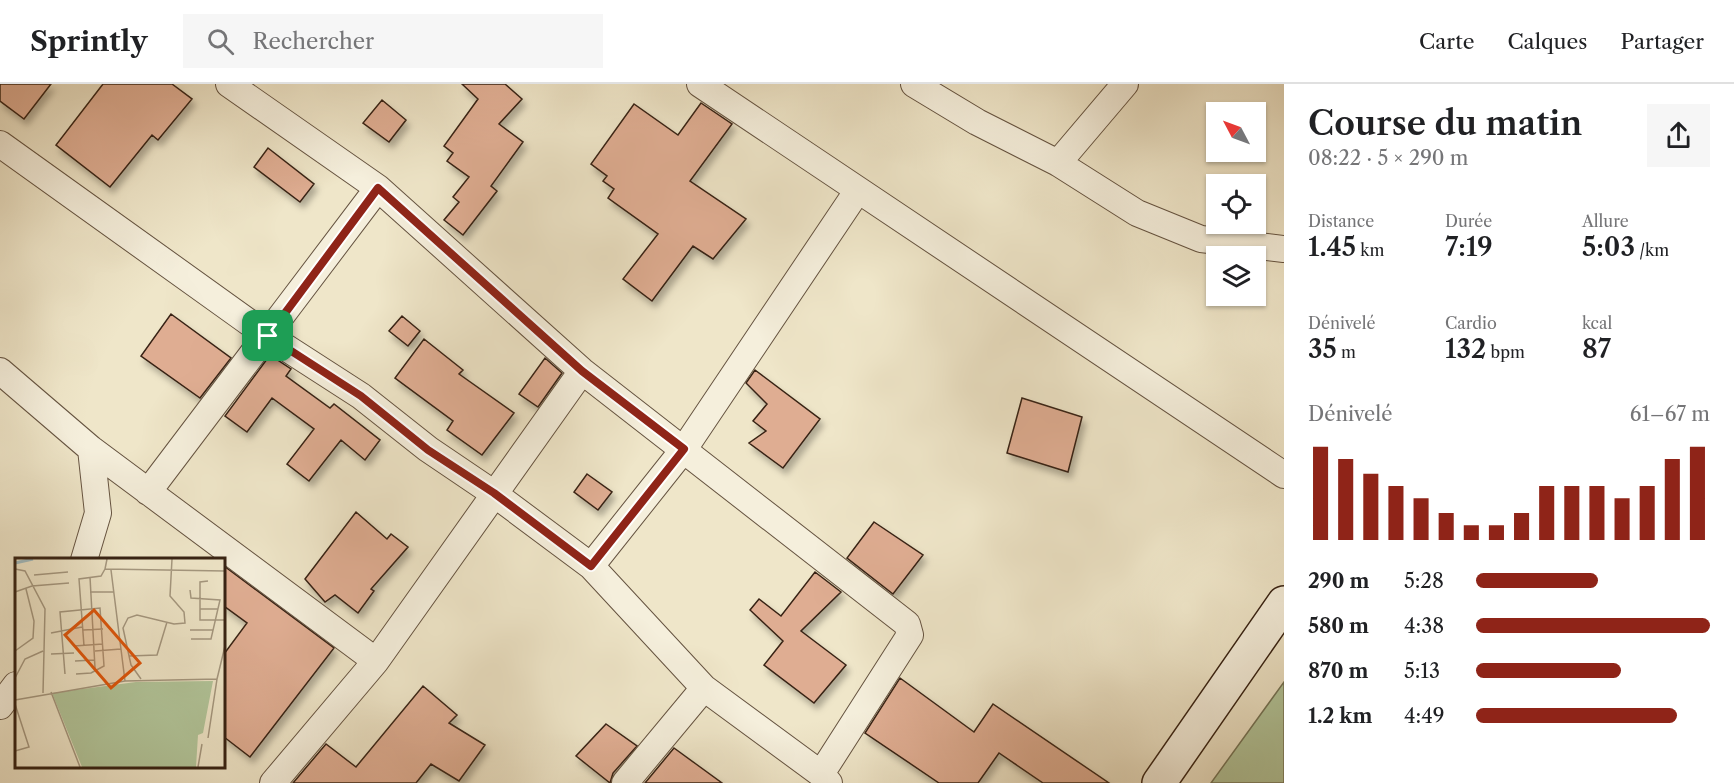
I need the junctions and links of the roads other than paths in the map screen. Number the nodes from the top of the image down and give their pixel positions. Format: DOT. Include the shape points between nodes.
graph roads {
  1 [pos="229,84"];
  2 [pos="700,84"];
  3 [pos="914,84"];
  4 [pos="1125,84"];
  5 [pos="0,144"];
  6 [pos="1058,163"];
  7 [pos="378,188"];
  8 [pos="858,190"];
  9 [pos="1284,249"];
  10 [pos="268,336"];
  11 [pos="0,371"];
  12 [pos="582,371"];
  13 [pos="91,449"];
  14 [pos="684,449"];
  15 [pos="1284,475"];
  16 [pos="148,492"];
  17 [pos="494,493"];
  18 [pos="85,558"];
  19 [pos="591,566"];
  20 [pos="1284,603"];
  21 [pos="376,661"];
  22 [pos="15,686"];
  23 [pos="704,688"];
  24 [pos="0,706"];
  25 [pos="825,778"];
  26 [pos="273,783"];
  27 [pos="625,783"];
  28 [pos="1159,783"];
  1 -- 7 [label="street"];
  2 -- 8 [label="street"];
  3 -- 6 [label="street" via="977,122"];
  4 -- 6 [label="street"];
  5 -- 10 [label="street"];
  6 -- 9 [label="street" via="1137,213 1201,239"];
  7 -- 10 [label="street"];
  7 -- 12 [label="street"];
  8 -- 14 [label="street"];
  8 -- 15 [label="street"];
  10 -- 16 [label="street"];
  10 -- 17 [label="street" via="361,396 428,450"];
  11 -- 13 [label="street"];
  12 -- 14 [label="street"];
  12 -- 17 [label="street"];
  13 -- 16 [label="street"];
  13 -- 18 [label="street" via="98,513"];
  14 -- 19 [label="street"];
  14 -- 25 [label="street" via="907,624 910,635"];
  16 -- 21 [label="street"];
  17 -- 19 [label="street"];
  17 -- 21 [label="street"];
  19 -- 23 [label="street"];
  20 -- 28 [label="main road"];
  21 -- 26 [label="street"];
  22 -- 24 [label="street"];
  23 -- 25 [label="street"];
  23 -- 27 [label="street"];
}
